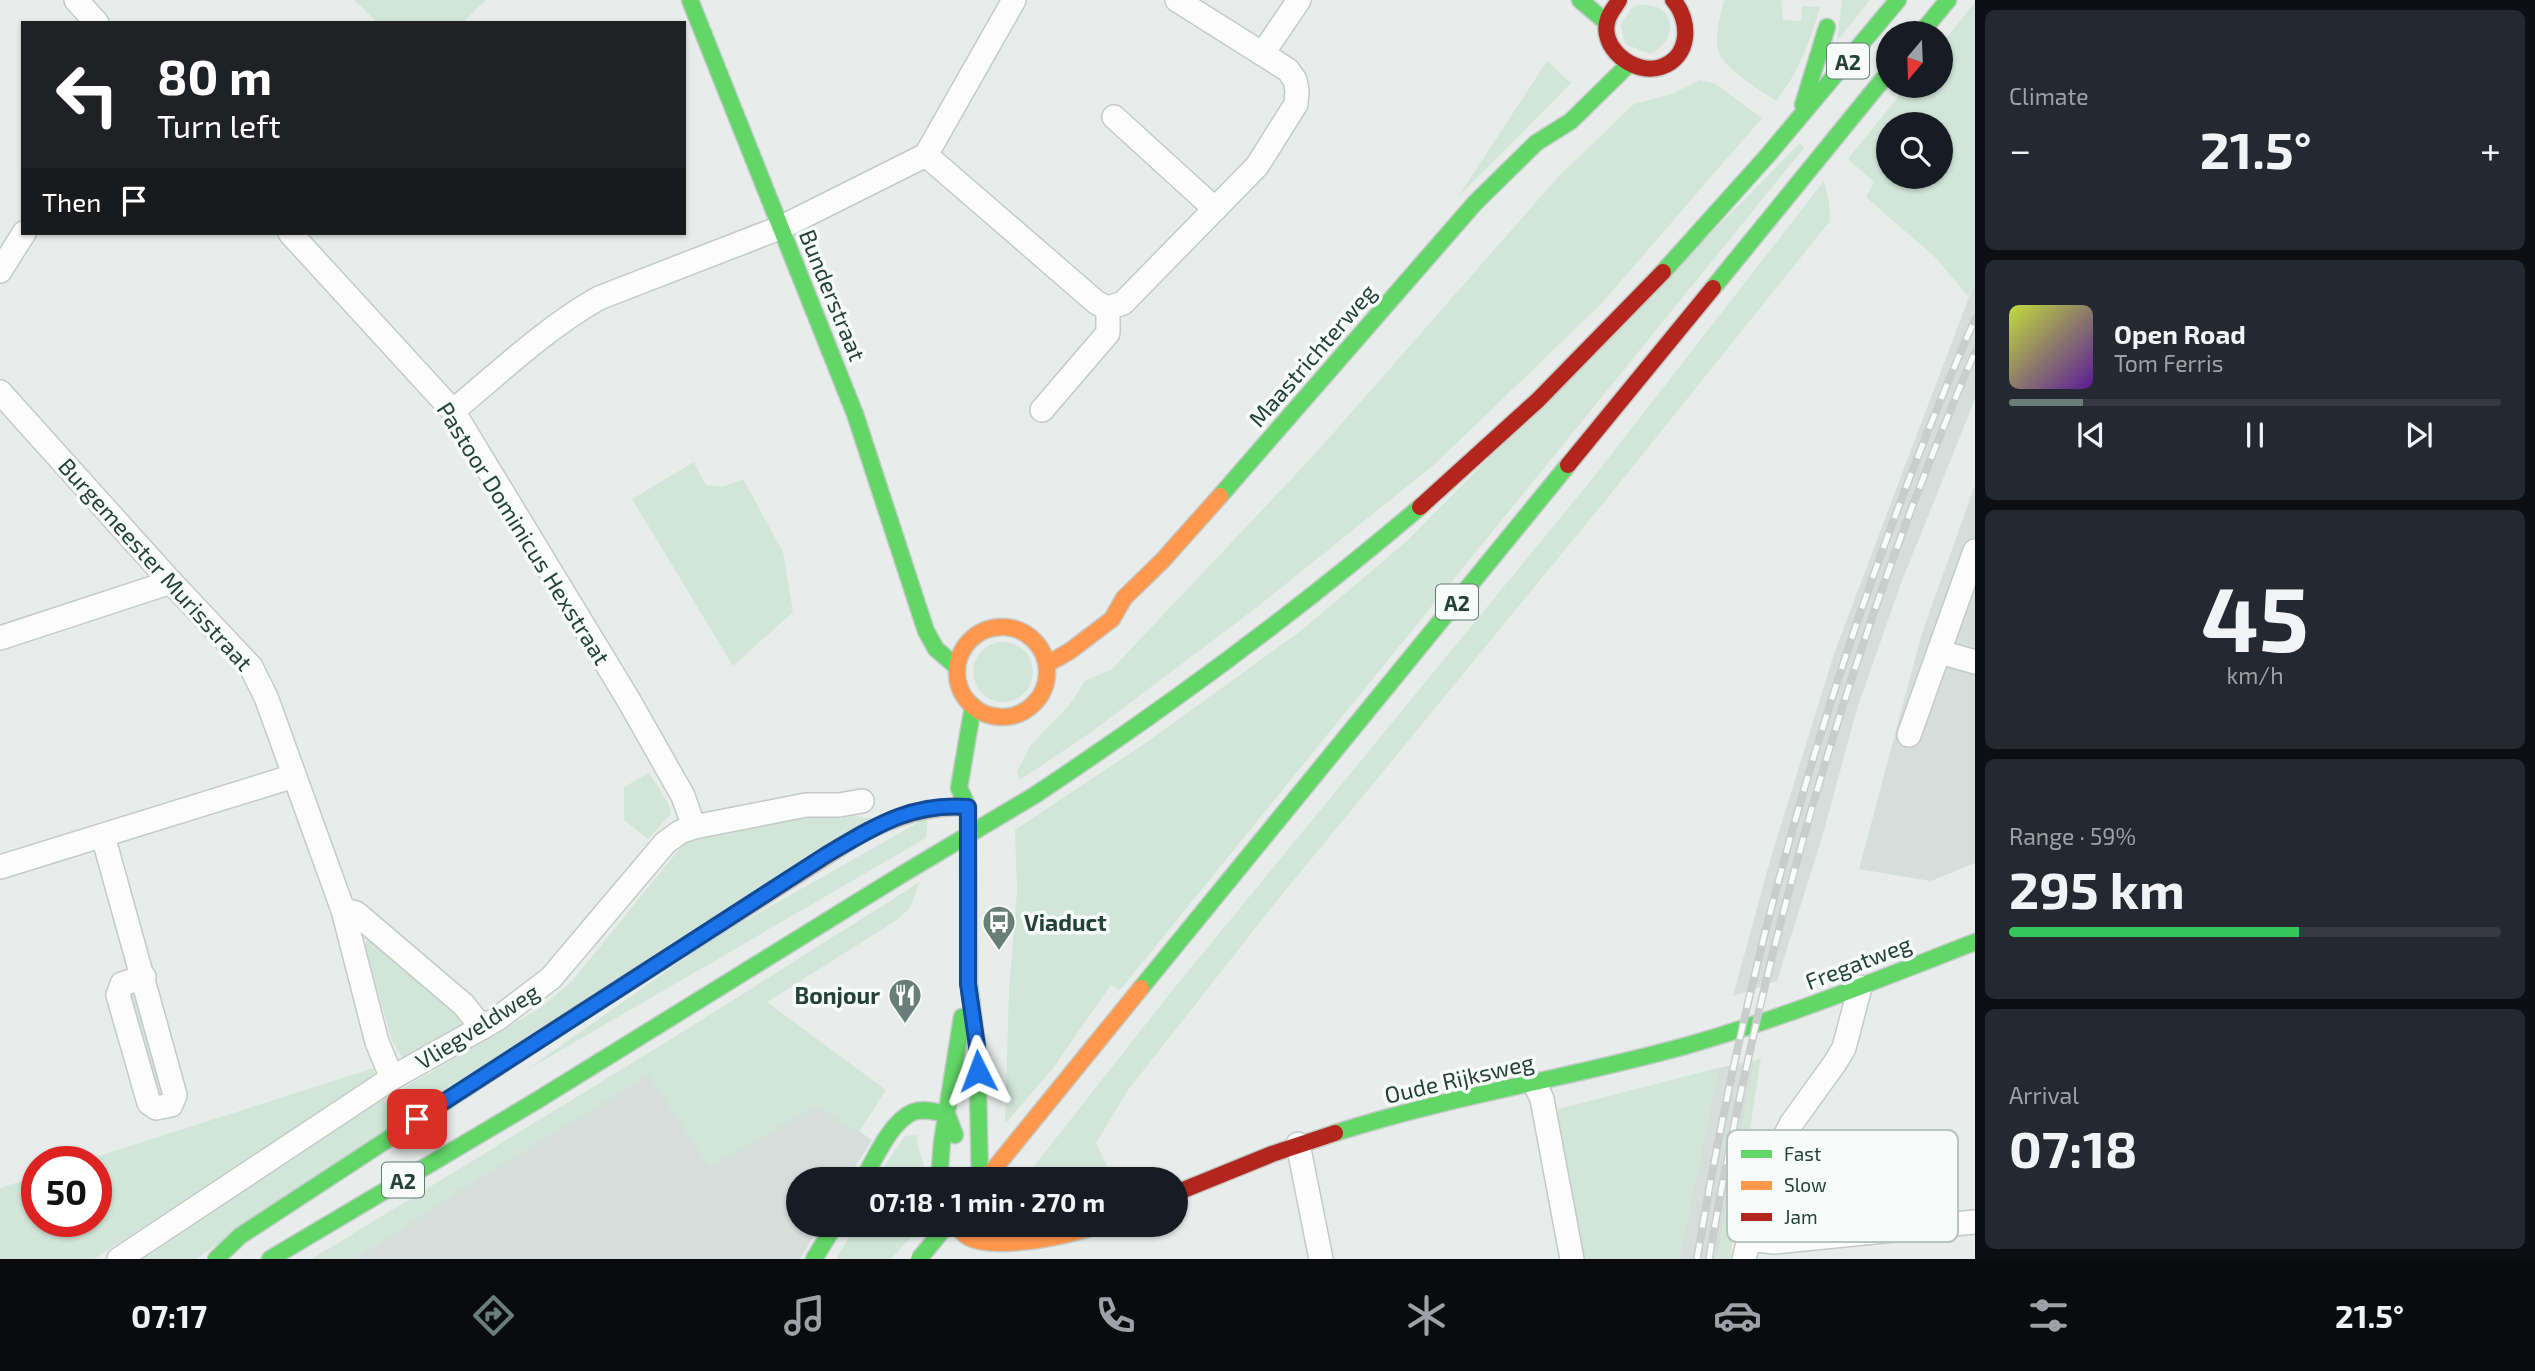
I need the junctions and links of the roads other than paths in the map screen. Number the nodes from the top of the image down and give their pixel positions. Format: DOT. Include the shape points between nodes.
graph roads {
  1 [pos="76,0"];
  2 [pos="690,0"];
  3 [pos="1014,0"];
  4 [pos="1177,0"];
  5 [pos="1299,0"];
  6 [pos="1580,0"];
  7 [pos="1618,0"];
  8 [pos="1673,0"];
  9 [pos="1898,0"];
  10 [pos="1948,0"];
  11 [pos="95,21"];
  12 [pos="1931,21"];
  13 [pos="1607,23"];
  14 [pos="1827,27"];
  15 [pos="1263,53"];
  16 [pos="1628,65"];
  17 [pos="1876,88"];
  18 [pos="1557,109"];
  19 [pos="1114,117"];
  20 [pos="1798,123"];
  21 [pos="1536,143"];
  22 [pos="926,155"];
  23 [pos="1215,209"];
  24 [pos="782,227"];
  25 [pos="23,235"];
  26 [pos="292,235"];
  27 [pos="0,271"];
  28 [pos="1108,308"];
  29 [pos="0,392"];
  30 [pos="1042,410"];
  31 [pos="453,411"];
  32 [pos="1975,551"];
  33 [pos="171,582"];
  34 [pos="1124,598"];
  35 [pos="920,611"];
  36 [pos="937,622"];
  37 [pos="1081,622"];
  38 [pos="1052,636"];
  39 [pos="0,638"];
  40 [pos="1034,640"];
  41 [pos="1940,652"];
  42 [pos="1975,662"];
  43 [pos="1047,664"];
  44 [pos="957,667"];
  45 [pos="973,706"];
  46 [pos="1003,718"];
  47 [pos="992,733"];
  48 [pos="1909,735"];
  49 [pos="294,776"];
  50 [pos="981,790"];
  51 [pos="862,801"];
  52 [pos="968,807"];
  53 [pos="694,827"];
  54 [pos="103,836"];
  55 [pos="0,867"];
  56 [pos="343,910"];
  57 [pos="1975,942"];
  58 [pos="144,977"];
  59 [pos="968,984"];
  60 [pos="1860,986"];
  61 [pos="1756,1024"];
  62 [pos="482,1028"];
  63 [pos="392,1078"];
  64 [pos="1535,1084"];
  65 [pos="947,1114"];
  66 [pos="1788,1130"];
  67 [pos="1298,1144"];
  68 [pos="959,1155"];
  69 [pos="871,1167"];
  70 [pos="941,1167"];
  71 [pos="982,1167"];
  72 [pos="994,1167"];
  73 [pos="1188,1188"];
  74 [pos="828,1237"];
  75 [pos="937,1237"];
  76 [pos="940,1237"];
  77 [pos="962,1237"];
  78 [pos="1069,1237"];
  79 [pos="1774,1242"];
  80 [pos="1747,1249"];
  81 [pos="982,1254"];
  82 [pos="119,1259"];
  83 [pos="216,1259"];
  84 [pos="270,1259"];
  85 [pos="814,1259"];
  86 [pos="919,1259"];
  87 [pos="941,1259"];
  88 [pos="1321,1259"];
  89 [pos="1572,1259"];
  1 -- 11 [label="street"];
  2 -- 24 [label="main road, Bunderstraat"];
  3 -- 22 [label="street"];
  4 -- 15 [label="street"];
  5 -- 15 [label="street"];
  6 -- 13 [label="main road"];
  7 -- 13 [label="main road"];
  8 -- 16 [label="main road" via="1686,25 1680,50 1654,69"];
  9 -- 20 [label="main road, A2"];
  10 -- 12 [label="main road"];
  13 -- 16 [label="main road" via="1607,52"];
  14 -- 20 [label="main road, A2"];
  15 -- 23 [label="street" via="1295,80 1296,104 1257,166"];
  16 -- 21 [label="main road, Maastrichterweg" via="1571,121"];
  17 -- 72 [label="main road, A2"];
  18 -- 21 [label="main road, Maastrichterweg"];
  19 -- 23 [label="street"];
  20 -- 84 [label="main road, A2, bridge" via="1618,320 1537,401 1389,534 1240,652 1035,795"];
  21 -- 34 [label="main road, Maastrichterweg" via="1475,203 1191,530"];
  22 -- 24 [label="street"];
  22 -- 28 [label="street"];
  23 -- 28 [label="street" via="1123,303"];
  24 -- 31 [label="street" via="599,298 541,338"];
  24 -- 35 [label="main road, Bunderstraat" via="855,414"];
  25 -- 27 [label="street"];
  26 -- 31 [label="street, Pastoor Dominicus Hexstraat"];
  28 -- 30 [label="street" via="1108,333"];
  29 -- 33 [label="street, Burgemeester Murisstraat"];
  31 -- 53 [label="street, Pastoor Dominicus Hexstraat" via="628,699 683,796"];
  32 -- 41 [label="street"];
  33 -- 39 [label="street"];
  33 -- 49 [label="street, Burgemeester Murisstraat" via="251,667"];
  34 -- 37 [label="main road, Maastrichterweg"];
  34 -- 43 [label="main road, Maastrichterweg" via="1112,619"];
  35 -- 36 [label="main road"];
  35 -- 44 [label="main road, Bunderstraat" via="928,641"];
  38 -- 40 [label="main road"];
  40 -- 43 [label="main road"];
  40 -- 44 [label="main road" via="1004,627 964,637"];
  41 -- 42 [label="street"];
  41 -- 48 [label="street"];
  43 -- 46 [label="main road" via="1046,683 1038,700 1024,712"];
  44 -- 45 [label="main road" via="960,688"];
  45 -- 46 [label="main road"];
  45 -- 52 [label="main road" via="959,788"];
  46 -- 47 [label="main road"];
  49 -- 54 [label="street"];
  49 -- 56 [label="street, Burgemeester Murisstraat"];
  50 -- 52 [label="main road"];
  51 -- 53 [label="street, Vliegveldweg" via="806,805"];
  52 -- 59 [label="main road"];
  52 -- 83 [label="main road, A2" via="945,805 910,812 826,855 337,1171 240,1236"];
  53 -- 62 [label="street, Vliegveldweg" via="665,843 551,978"];
  54 -- 55 [label="street"];
  54 -- 58 [label="street"];
  56 -- 62 [label="street" via="356,913 454,996"];
  56 -- 63 [label="street, Burgemeester Murisstraat" via="377,1042"];
  57 -- 60 [label="main road, Fregatweg"];
  58 -- 58 [label="street" via="175,1095 171,1105 163,1108 149,1103 118,995 122,984"];
  59 -- 65 [label="main road"];
  59 -- 71 [label="main road" via="977,1046"];
  60 -- 61 [label="main road, Fregatweg"];
  60 -- 66 [label="street" via="1843,1048"];
  61 -- 64 [label="main road, Oude Rijksweg"];
  62 -- 63 [label="street, Vliegveldweg"];
  63 -- 82 [label="street, Vliegveldweg"];
  64 -- 67 [label="main road, Oude Rijksweg" via="1469,1097"];
  64 -- 89 [label="street" via="1542,1099"];
  65 -- 68 [label="main road"];
  65 -- 69 [label="main road" via="923,1110 908,1115"];
  65 -- 70 [label="main road"];
  67 -- 73 [label="main road, Oude Rijksweg"];
  67 -- 88 [label="street"];
  74 -- 85 [label="main road"];
  75 -- 86 [label="main road, bridge"];
  76 -- 87 [label="main road"];
  77 -- 81 [label="main road"];
  78 -- 81 [label="main road" via="1014,1256"];
  79 -- 80 [label="street"];
}
